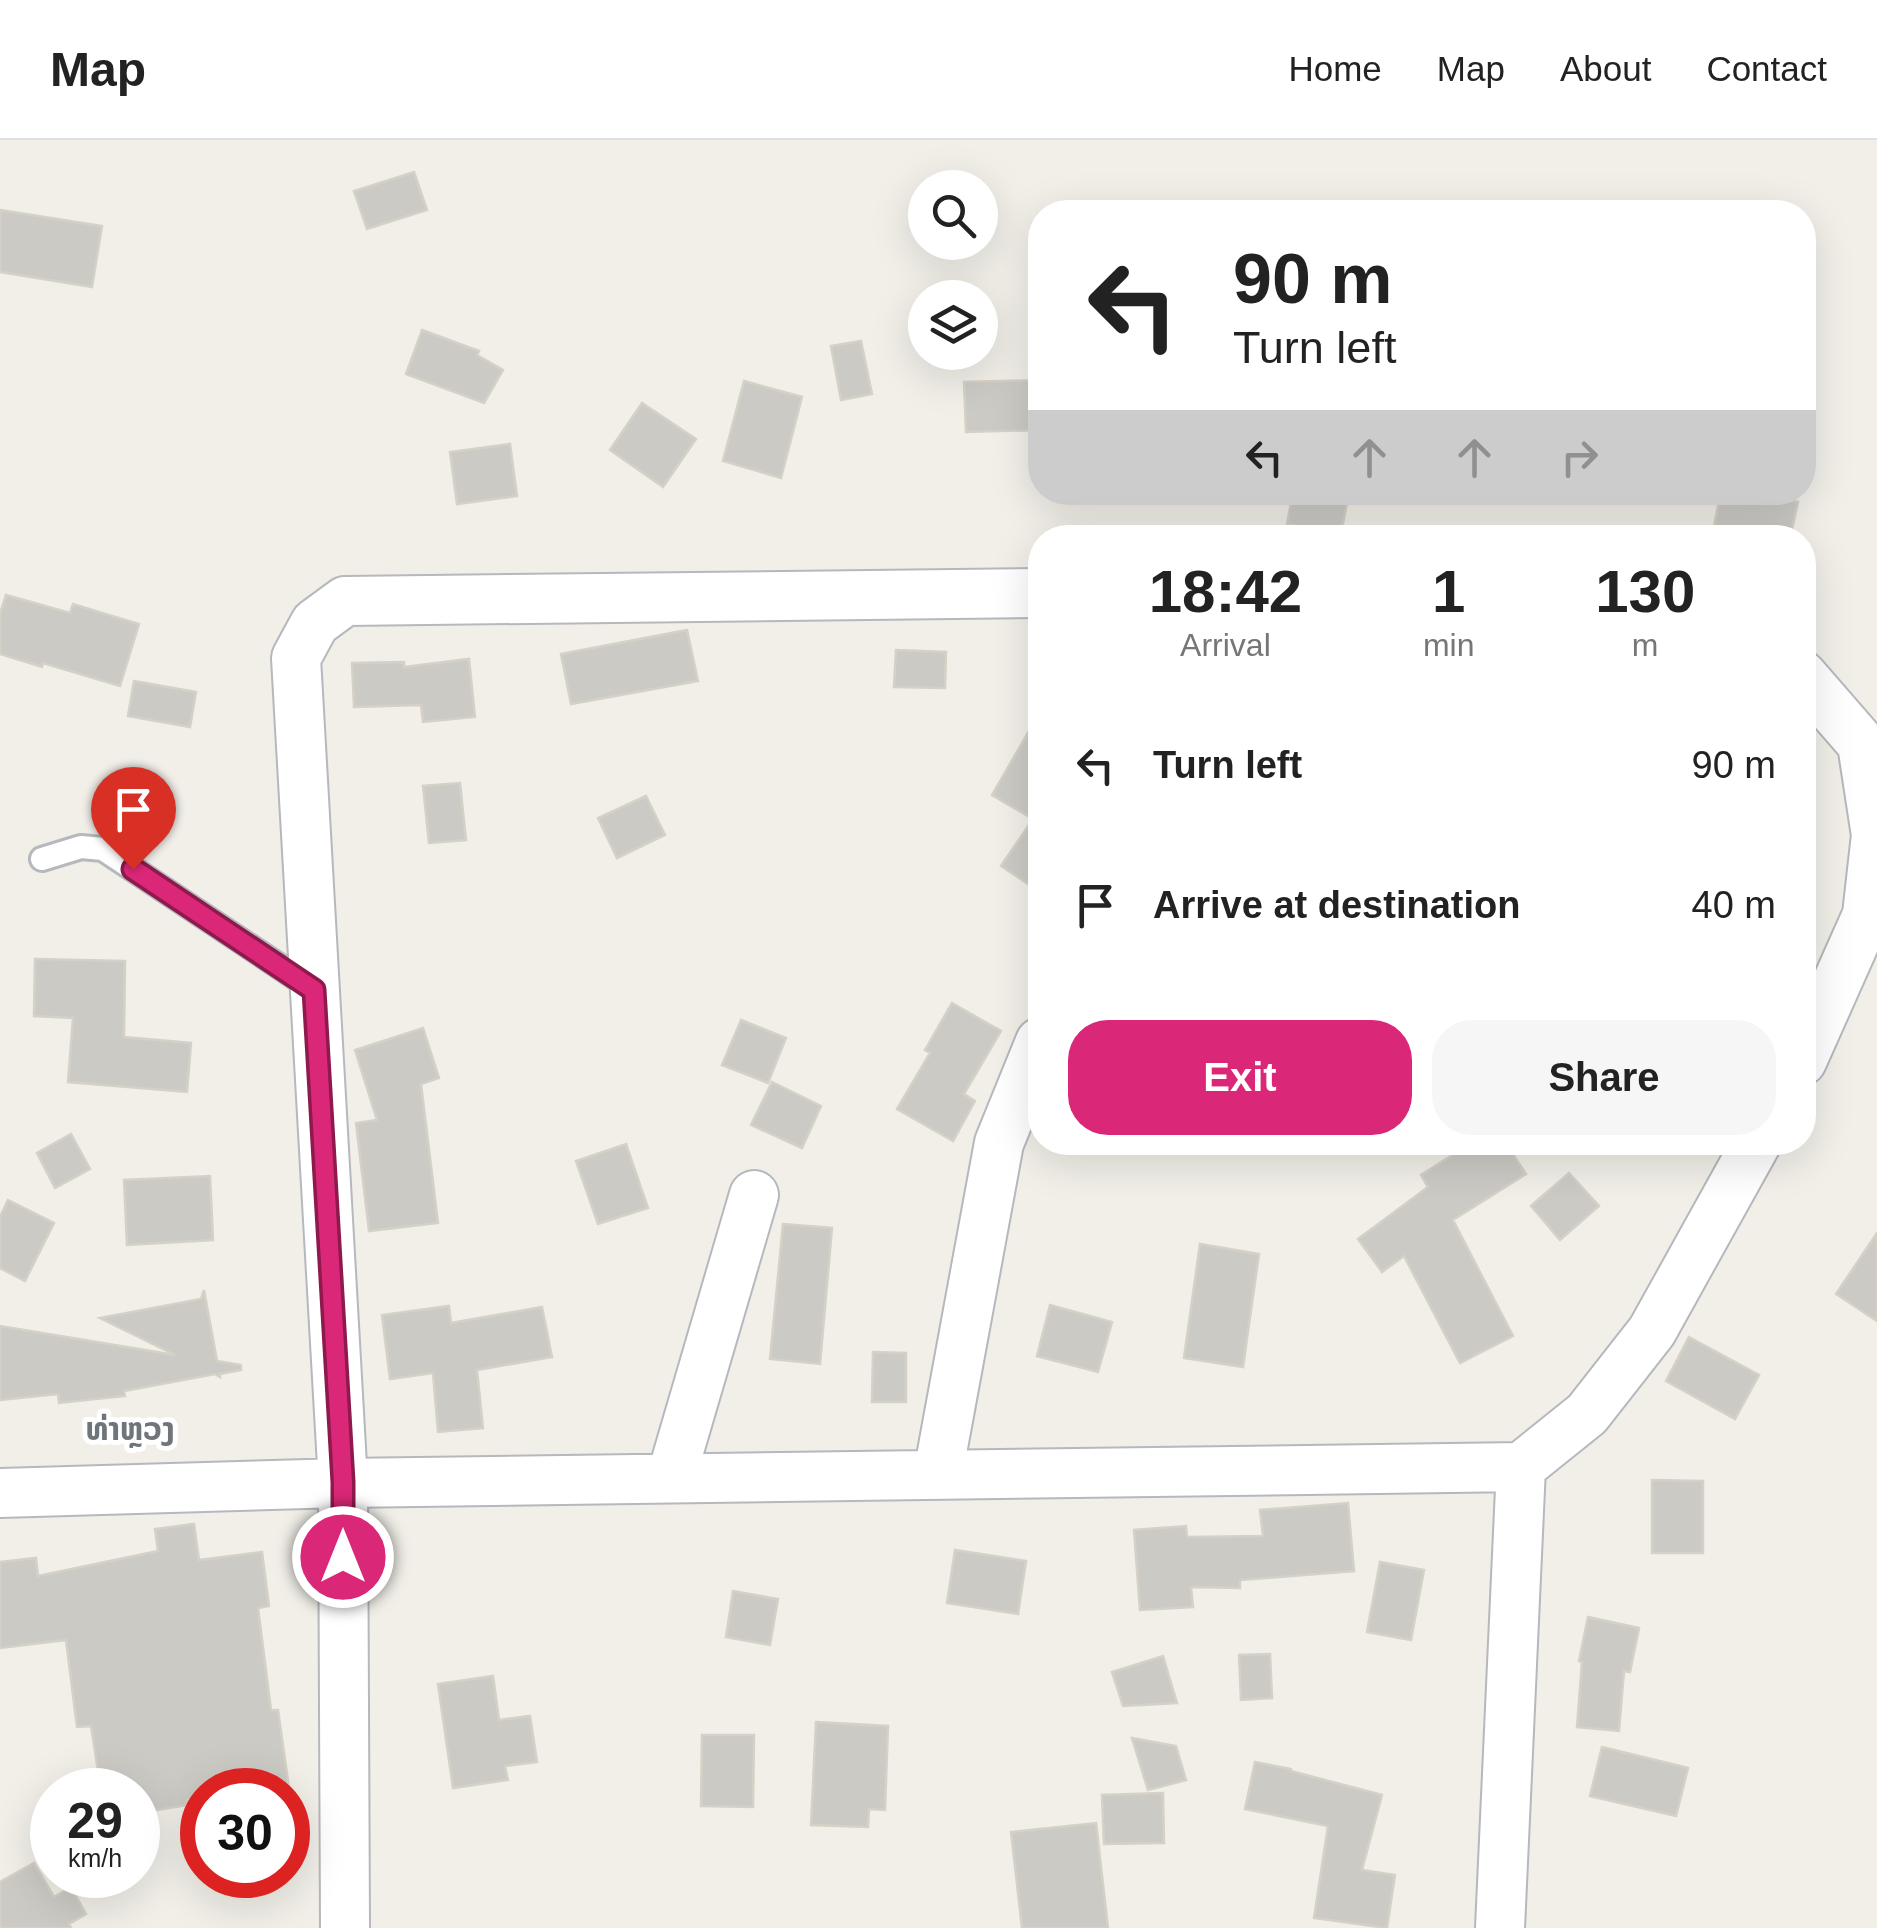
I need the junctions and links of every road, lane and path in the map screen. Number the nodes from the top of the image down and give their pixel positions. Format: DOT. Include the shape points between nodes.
graph roads {
  1 [pos="1028,593"];
  2 [pos="1816,691"];
  3 [pos="42,859"];
  4 [pos="314,990"];
  5 [pos="1816,1029"];
  6 [pos="1028,1072"];
  7 [pos="1750,1155"];
  8 [pos="754,1194"];
  9 [pos="1521,1467"];
  10 [pos="938,1474"];
  11 [pos="671,1478"];
  12 [pos="343,1482"];
  13 [pos="0,1494"];
  14 [pos="345,1928"];
  15 [pos="1500,1928"];
  1 -- 4 [label="street" via="345,602 315,622 296,658"];
  2 -- 5 [label="street" via="1862,744 1876,835 1867,914"];
  3 -- 4 [label="lane" via="82,847 102,849"];
  4 -- 12 [label="street"];
  6 -- 10 [label="street" via="999,1143"];
  7 -- 9 [label="street" via="1652,1330 1586,1414"];
  8 -- 11 [label="street"];
  9 -- 10 [label="street"];
  9 -- 15 [label="street"];
  10 -- 11 [label="street"];
  11 -- 12 [label="street"];
  12 -- 13 [label="street"];
  12 -- 14 [label="street"];
}
